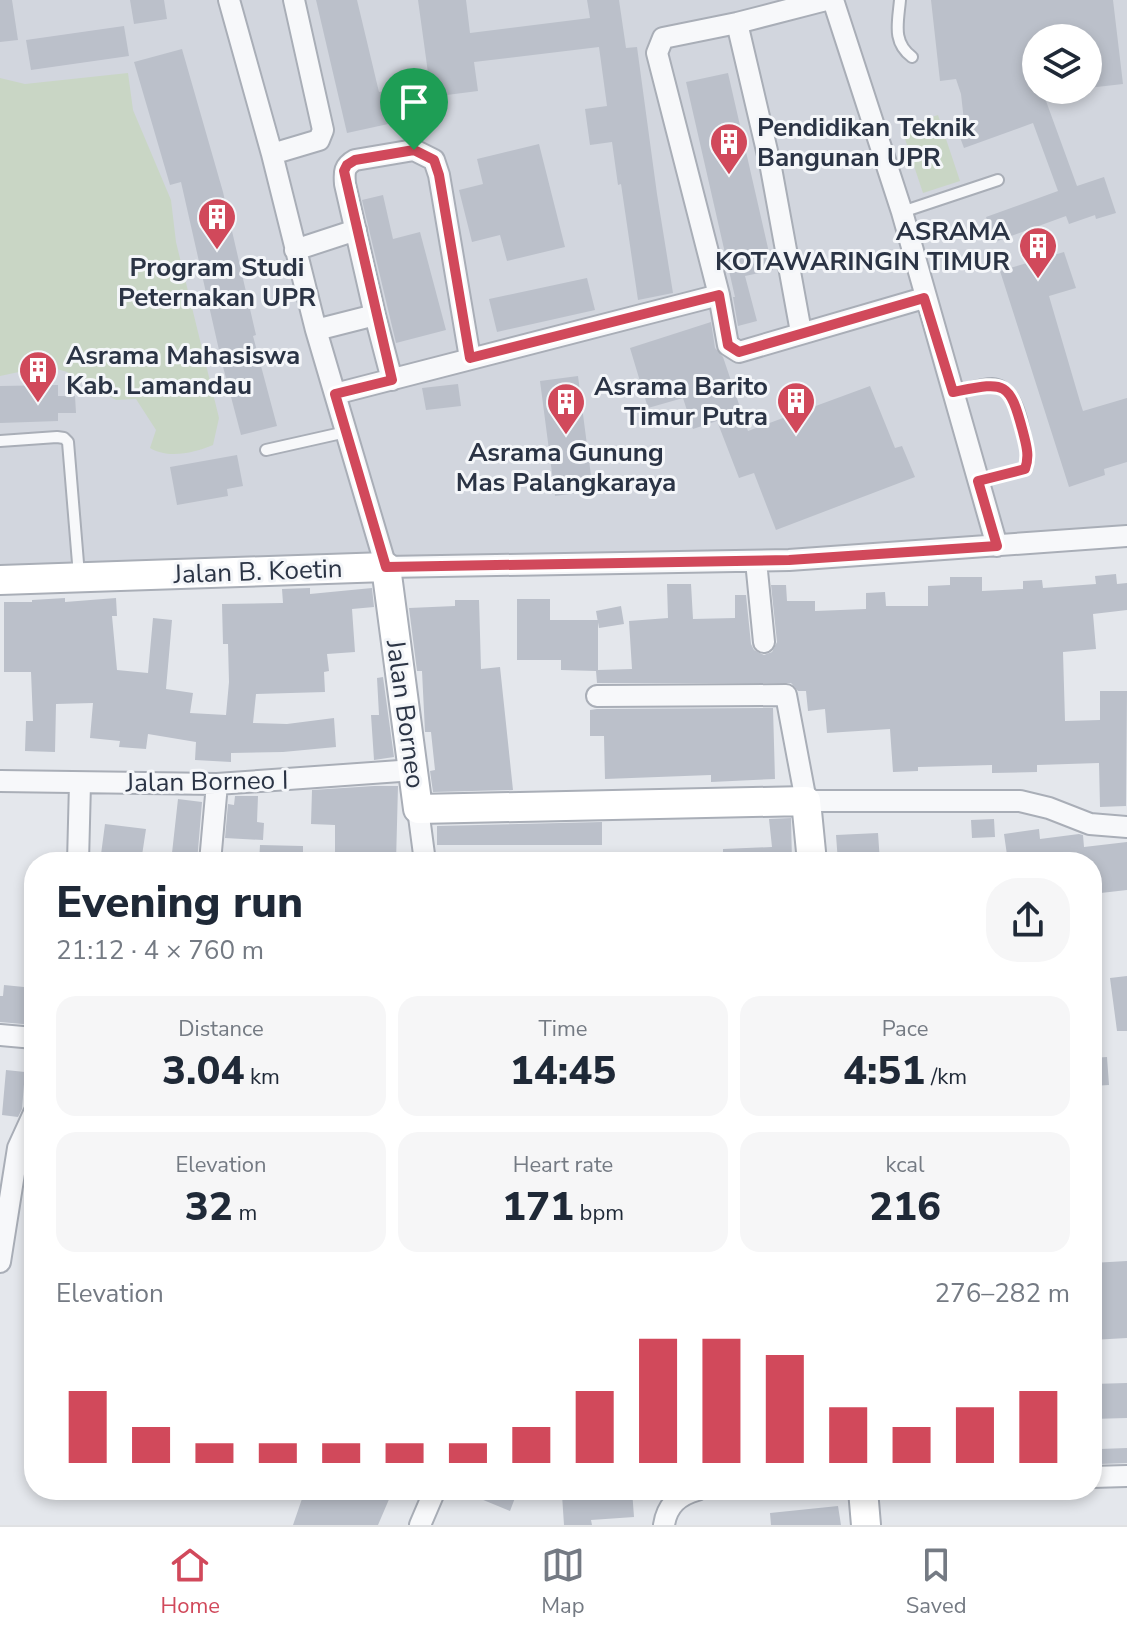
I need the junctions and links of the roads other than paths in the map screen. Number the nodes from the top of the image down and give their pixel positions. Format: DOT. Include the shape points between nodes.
graph roads {
  1 [pos="229,0"];
  2 [pos="294,0"];
  3 [pos="826,0"];
  4 [pos="833,0"];
  5 [pos="900,0"];
  6 [pos="746,14"];
  7 [pos="912,57"];
  8 [pos="272,154"];
  9 [pos="998,180"];
  10 [pos="902,212"];
  11 [pos="356,230"];
  12 [pos="295,250"];
  13 [pos="719,295"];
  14 [pos="924,298"];
  15 [pos="375,315"];
  16 [pos="316,330"];
  17 [pos="801,332"];
  18 [pos="470,358"];
  19 [pos="392,380"];
  20 [pos="953,392"];
  21 [pos="335,394"];
  22 [pos="346,432"];
  23 [pos="0,441"];
  24 [pos="266,450"];
  25 [pos="978,481"];
  26 [pos="1127,536"];
  27 [pos="997,546"];
  28 [pos="756,561"];
  29 [pos="386,567"];
  30 [pos="80,577"];
  31 [pos="0,580"];
  32 [pos="764,642"];
  33 [pos="597,696"];
  34 [pos="414,770"];
  35 [pos="0,781"];
  36 [pos="80,783"];
  37 [pos="217,784"];
  38 [pos="806,801"];
  39 [pos="418,809"];
  40 [pos="1127,827"];
  41 [pos="78,852"];
  42 [pos="211,852"];
  43 [pos="424,852"];
  44 [pos="811,852"];
  45 [pos="0,1035"];
  46 [pos="24,1037"];
  47 [pos="24,1135"];
  48 [pos="0,1262"];
  49 [pos="1127,1476"];
  50 [pos="1102,1477"];
  51 [pos="431,1500"];
  52 [pos="676,1500"];
  53 [pos="864,1500"];
  54 [pos="420,1525"];
  55 [pos="664,1525"];
  56 [pos="866,1525"];
  1 -- 8 [label="street"];
  2 -- 8 [label="street" via="323,130 319,140"];
  3 -- 6 [label="street"];
  4 -- 10 [label="street"];
  5 -- 7 [label="lane" via="897,40"];
  6 -- 13 [label="street" via="663,38 657,53"];
  6 -- 17 [label="street"];
  8 -- 12 [label="street"];
  9 -- 10 [label="lane"];
  10 -- 14 [label="street"];
  11 -- 12 [label="street"];
  11 -- 15 [label="street"];
  11 -- 18 [label="street" via="345,184 347,165 414,150 434,160"];
  12 -- 16 [label="street"];
  13 -- 17 [label="street" via="733,350"];
  13 -- 18 [label="street"];
  14 -- 17 [label="street"];
  14 -- 20 [label="street"];
  15 -- 16 [label="street"];
  15 -- 19 [label="street"];
  16 -- 21 [label="street"];
  18 -- 19 [label="street"];
  19 -- 21 [label="street"];
  20 -- 25 [label="street"];
  20 -- 25 [label="lane" via="992,384 1014,398 1027,452 1025,469"];
  21 -- 22 [label="street"];
  22 -- 24 [label="lane"];
  22 -- 29 [label="street"];
  23 -- 30 [label="lane" via="57,437 68,442"];
  25 -- 27 [label="street"];
  26 -- 27 [label="street, Jalan B. Koetin"];
  27 -- 28 [label="street, Jalan B. Koetin"];
  28 -- 29 [label="street, Jalan B. Koetin"];
  28 -- 32 [label="street"];
  29 -- 30 [label="street, Jalan B. Koetin"];
  29 -- 34 [label="street, Jalan Borneo"];
  30 -- 31 [label="street, Jalan B. Koetin"];
  33 -- 38 [label="street" via="786,695"];
  34 -- 37 [label="street, Jalan Borneo I"];
  34 -- 39 [label="street, Jalan Borneo"];
  35 -- 36 [label="street, Jalan Borneo I"];
  36 -- 37 [label="street, Jalan Borneo I"];
  36 -- 41 [label="street"];
  37 -- 42 [label="street"];
  38 -- 39 [label="street"];
  38 -- 40 [label="street" via="1020,801 1090,824"];
  38 -- 44 [label="street"];
  39 -- 43 [label="street, Jalan Borneo"];
  45 -- 46 [label="street"];
  47 -- 48 [label="street"];
  49 -- 50 [label="street"];
  51 -- 54 [label="street"];
  52 -- 55 [label="street"];
  53 -- 56 [label="street"];
}
